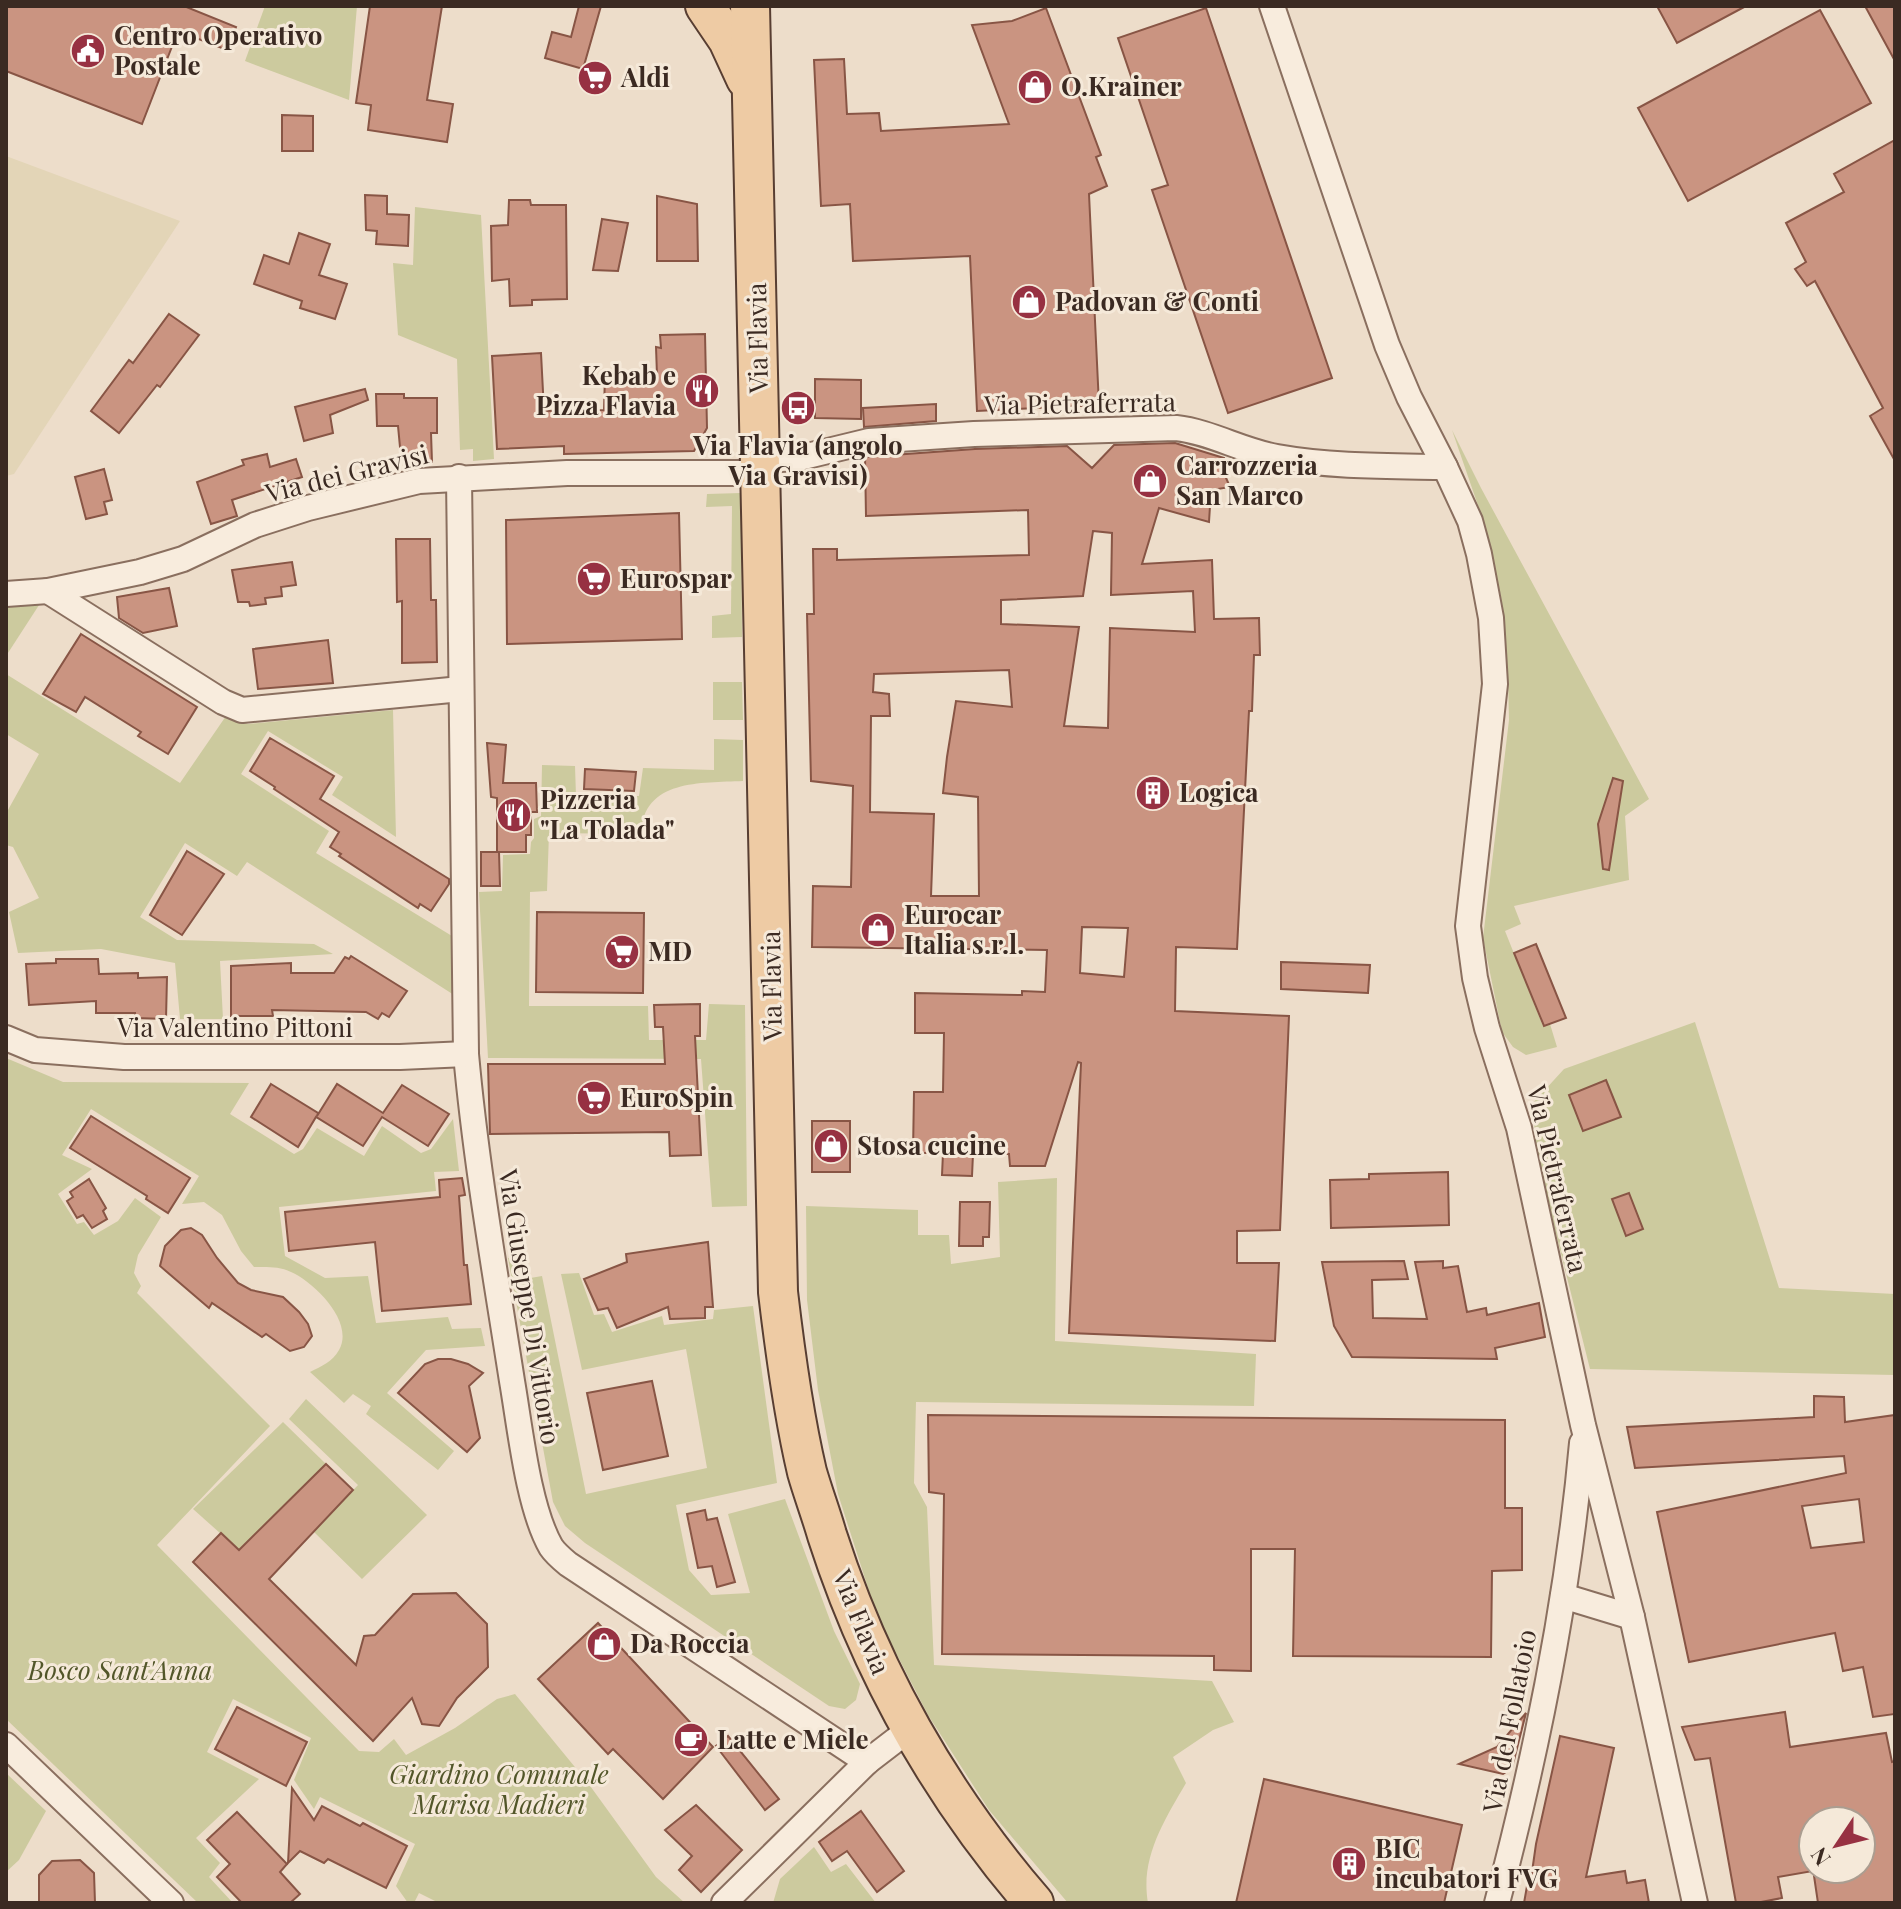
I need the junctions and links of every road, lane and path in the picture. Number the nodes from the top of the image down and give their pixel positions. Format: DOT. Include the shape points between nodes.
graph roads {
  1 [pos="705,6"];
  2 [pos="750,6"];
  3 [pos="1272,6"];
  4 [pos="752,92"];
  5 [pos="760,467"];
  6 [pos="1445,467"];
  7 [pos="459,477"];
  8 [pos="48,591"];
  9 [pos="6,594"];
  10 [pos="461,689"];
  11 [pos="6,1038"];
  12 [pos="466,1054"];
  13 [pos="1583,1425"];
  14 [pos="1563,1596"];
  15 [pos="1632,1617"];
  16 [pos="910,1729"];
  17 [pos="6,1745"];
  18 [pos="867,1762"];
  19 [pos="171,1903"];
  20 [pos="724,1903"];
  21 [pos="1034,1903"];
  22 [pos="1497,1903"];
  23 [pos="1695,1903"];
  1 -- 4 [label="main road"];
  2 -- 4 [label="main road, Via Flavia"];
  3 -- 6 [label="street, Via Pietraferrata" via="1387,345"];
  4 -- 5 [label="main road, Via Flavia"];
  5 -- 6 [label="street, Via Pietraferrata" via="869,441 1176,428 1199,431 1244,450 1336,466"];
  5 -- 7 [label="street, Via dei Gravisi"];
  5 -- 16 [label="main road, Via Flavia" via="778,1292 786,1361 807,1472 836,1563 859,1625"];
  6 -- 13 [label="street, Via Pietraferrata" via="1479,554 1491,618 1495,684 1468,926 1475,978 1519,1128"];
  7 -- 8 [label="street, Via dei Gravisi" via="419,481 308,508 155,568"];
  7 -- 10 [label="street, Via Giuseppe Di Vittorio"];
  8 -- 9 [label="street, Via dei Gravisi"];
  8 -- 10 [label="street" via="242,710"];
  10 -- 12 [label="street, Via Giuseppe Di Vittorio"];
  11 -- 12 [label="street, Via Valentino Pittoni" via="35,1050 124,1057"];
  12 -- 18 [label="street, Via Giuseppe Di Vittorio" via="474,1142 525,1459 552,1549"];
  13 -- 14 [label="street, Via del Follatoio"];
  13 -- 15 [label="street, Via Pietraferrata"];
  14 -- 15 [label="street"];
  14 -- 22 [label="street, Via del Follatoio" via="1527,1790"];
  15 -- 23 [label="street, Via Pietraferrata"];
  16 -- 18 [label="street"];
  16 -- 21 [label="main road, Via Flavia" via="955,1801"];
  17 -- 19 [label="street"];
  18 -- 20 [label="street"];
}
